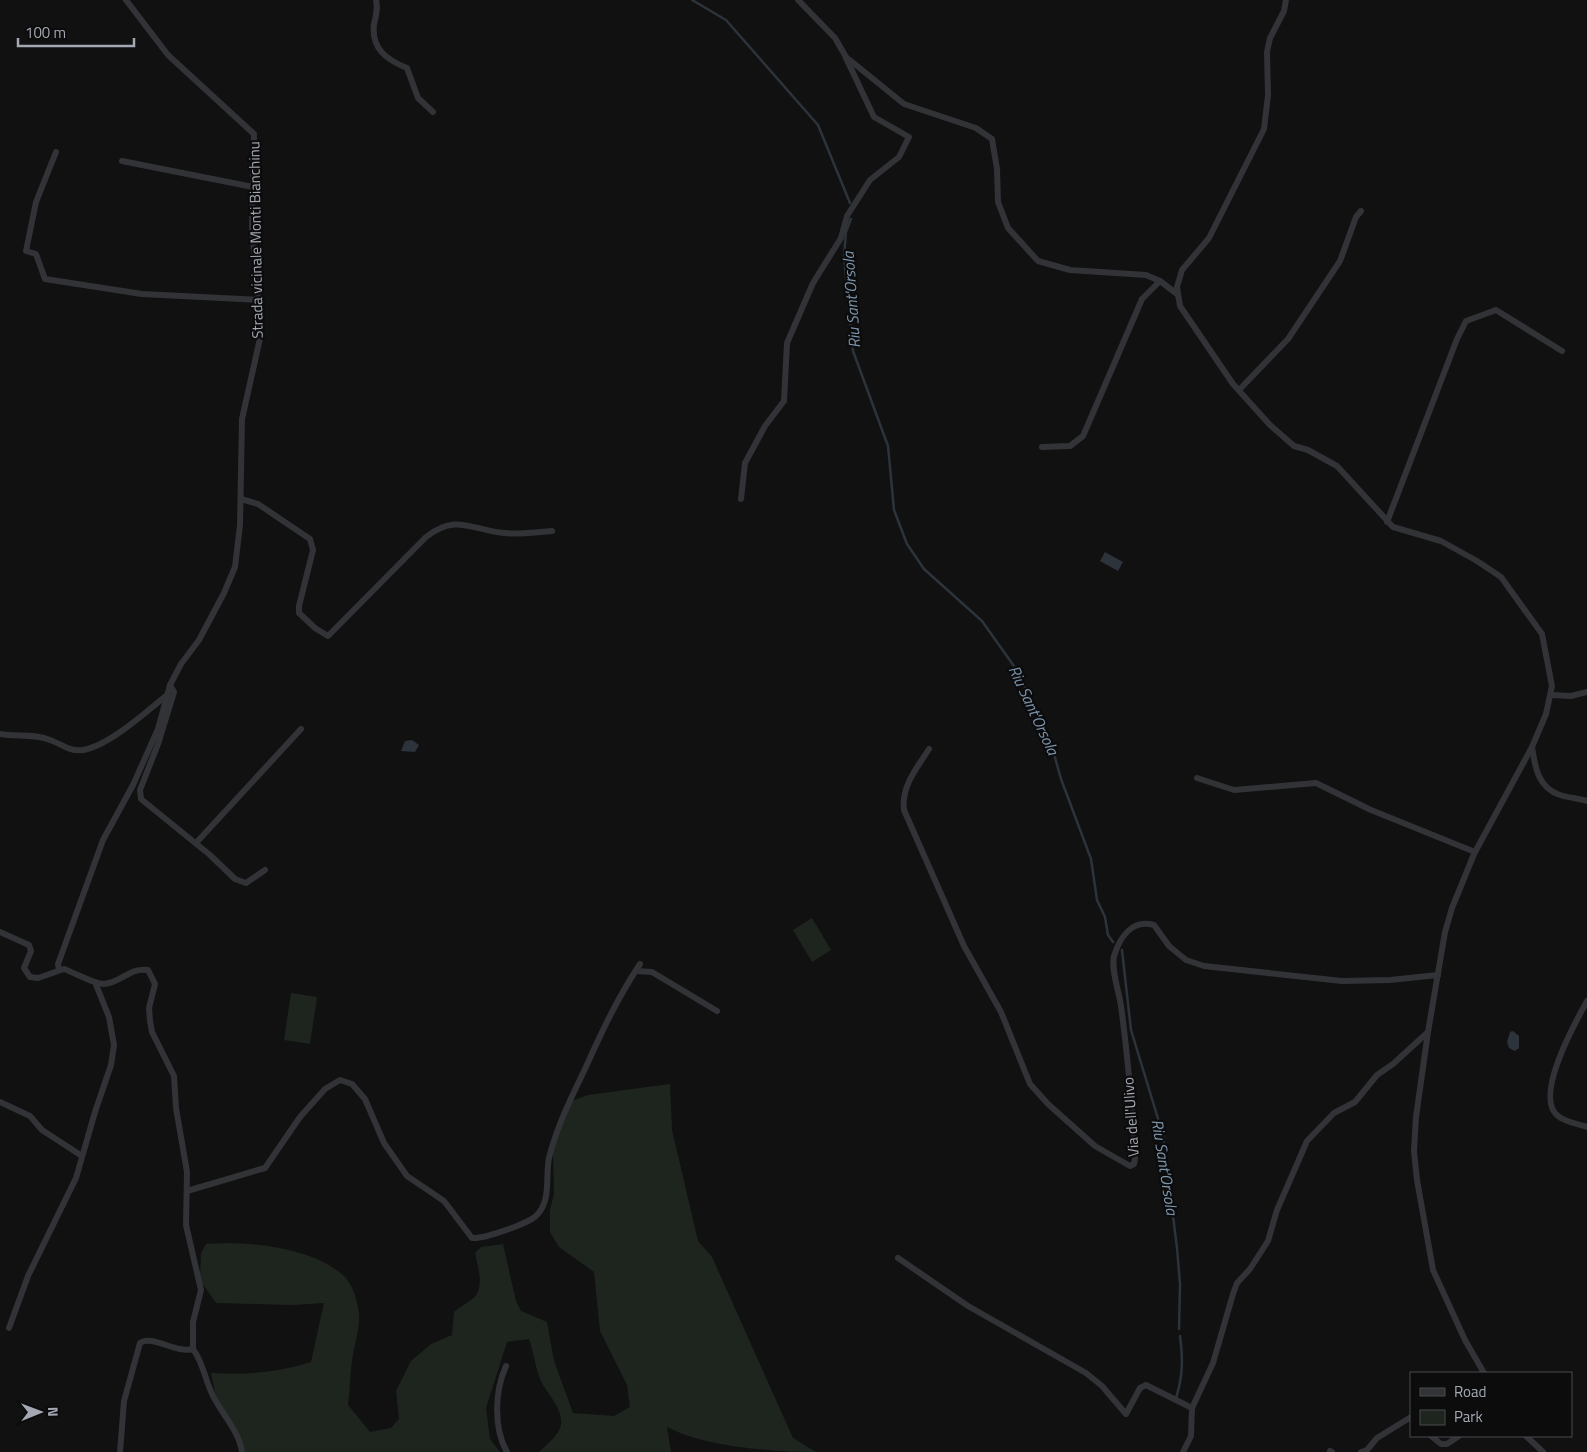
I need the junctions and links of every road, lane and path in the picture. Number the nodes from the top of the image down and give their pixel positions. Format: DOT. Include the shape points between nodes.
graph roads {
  1 [pos="126,0"];
  2 [pos="376,0"];
  3 [pos="798,0"];
  4 [pos="1286,0"];
  5 [pos="846,57"];
  6 [pos="433,112"];
  7 [pos="56,152"];
  8 [pos="122,161"];
  9 [pos="253,187"];
  10 [pos="1361,211"];
  11 [pos="1160,282"];
  12 [pos="1177,294"];
  13 [pos="259,300"];
  14 [pos="1562,351"];
  15 [pos="1239,390"];
  16 [pos="1042,447"];
  17 [pos="241,499"];
  18 [pos="741,499"];
  19 [pos="1387,522"];
  20 [pos="552,531"];
  21 [pos="170,685"];
  22 [pos="1587,692"];
  23 [pos="168,694"];
  24 [pos="1551,695"];
  25 [pos="300,729"];
  26 [pos="0,734"];
  27 [pos="1532,747"];
  28 [pos="929,750"];
  29 [pos="1197,778"];
  30 [pos="1587,801"];
  31 [pos="196,843"];
  32 [pos="1475,852"];
  33 [pos="265,870"];
  34 [pos="0,932"];
  35 [pos="640,964"];
  36 [pos="58,970"];
  37 [pos="636,971"];
  38 [pos="1438,975"];
  39 [pos="95,982"];
  40 [pos="1587,1001"];
  41 [pos="717,1011"];
  42 [pos="1428,1032"];
  43 [pos="0,1102"];
  44 [pos="1587,1127"];
  45 [pos="82,1156"];
  46 [pos="187,1192"];
  47 [pos="898,1258"];
  48 [pos="9,1328"];
  49 [pos="193,1349"];
  50 [pos="506,1366"];
  51 [pos="1483,1372"];
  52 [pos="1192,1408"];
  53 [pos="1410,1418"];
  54 [pos="1432,1437"];
  55 [pos="1458,1437"];
  56 [pos="1527,1437"];
  57 [pos="120,1452"];
  58 [pos="242,1452"];
  59 [pos="507,1452"];
  60 [pos="1183,1452"];
  61 [pos="1361,1452"];
  62 [pos="1544,1452"];
  1 -- 9 [label="street, Strada vicinale Monti Bianchinu" via="168,55 254,134"];
  2 -- 6 [label="street" via="374,29 378,48 386,58 407,68 418,98"];
  3 -- 5 [label="street" via="835,38"];
  4 -- 12 [label="street" via="1267,52 1268,95 1264,129 1208,238 1182,270"];
  5 -- 11 [label="street" via="904,104 976,128 992,139 998,202 1008,228 1038,260 1070,270 1146,275"];
  5 -- 18 [label="street" via="874,117 909,137 899,157 870,180 847,216 841,238 813,283 787,343 784,401 765,426 745,463"];
  7 -- 13 [label="street" via="36,202 26,251 36,254 45,279 142,294"];
  8 -- 9 [label="street"];
  9 -- 13 [label="street, Strada vicinale Monti Bianchinu" via="252,228"];
  10 -- 15 [label="street" via="1356,216 1340,261 1288,340"];
  11 -- 12 [label="street"];
  11 -- 16 [label="street" via="1142,299 1083,436 1070,446"];
  12 -- 15 [label="street" via="1180,306"];
  13 -- 17 [label="street, Strada vicinale Monti Bianchinu" via="260,334 242,419"];
  14 -- 19 [label="street" via="1496,310 1466,321"];
  15 -- 19 [label="street" via="1294,446 1337,466"];
  17 -- 20 [label="street" via="258,504 310,538 313,550 299,613 328,636 426,536 438,528 467,524 504,533"];
  17 -- 21 [label="street, Strada vicinale Monti Bianchinu" via="234,567 203,632"];
  19 -- 24 [label="street" via="1393,527 1441,541 1501,577 1542,634"];
  21 -- 23 [label="street, Strada vicinale Monti Bianchinu"];
  21 -- 31 [label="street" via="174,692 140,790 141,799"];
  22 -- 24 [label="street" via="1571,696"];
  23 -- 26 [label="street" via="130,725 88,749 71,749 50,740"];
  23 -- 36 [label="street, Strada vicinale Monti Bianchinu" via="154,737 103,840"];
  24 -- 27 [label="street"];
  25 -- 31 [label="street"];
  27 -- 30 [label="street" via="1539,778 1544,785 1558,795"];
  27 -- 32 [label="street"];
  28 -- 38 [label="street, Via dell'Ulivo" via="905,789 902,798 904,810 964,946 1001,1012 1030,1084 1095,1146 1121,1163 1130,1166 1135,1159 1121,1006 1114,968 1114,957 1128,929 1139,924 1154,925 1186,960 1226,970 1342,981"];
  29 -- 32 [label="street" via="1234,790 1316,783 1371,810"];
  31 -- 33 [label="street" via="242,883 251,881"];
  32 -- 38 [label="street" via="1452,908"];
  34 -- 36 [label="street" via="29,945 31,951 24,968 30,977 38,978"];
  35 -- 37 [label="street"];
  36 -- 39 [label="street" via="68,970"];
  37 -- 41 [label="street" via="652,972"];
  37 -- 46 [label="street" via="619,996 559,1124 549,1160 545,1203 535,1217 494,1235 472,1238 444,1201 407,1176 384,1143 365,1099 352,1084 340,1080 325,1089 300,1117 265,1168"];
  38 -- 42 [label="street"];
  39 -- 45 [label="street" via="114,1045 111,1065"];
  39 -- 46 [label="street" via="112,982 135,970 148,970 152,975 155,984 149,1008 150,1021 152,1032 174,1076"];
  40 -- 44 [label="street" via="1560,1052 1552,1078 1551,1097 1557,1116"];
  42 -- 51 [label="street" via="1414,1152 1426,1240 1433,1270"];
  42 -- 52 [label="street" via="1376,1075 1355,1102 1334,1113 1307,1141 1277,1210 1268,1241 1232,1294 1213,1364"];
  43 -- 45 [label="street" via="30,1116 42,1130"];
  45 -- 48 [label="street" via="76,1178 28,1276"];
  46 -- 49 [label="street" via="186,1225 201,1290 193,1322"];
  47 -- 52 [label="street" via="968,1306 1086,1373 1126,1414 1140,1388 1146,1385"];
  49 -- 57 [label="street" via="184,1351 149,1340 140,1343 124,1401"];
  49 -- 58 [label="street"];
  50 -- 59 [label="street" via="500,1380 498,1402 499,1427"];
  52 -- 60 [label="street" via="1191,1436"];
  53 -- 61 [label="street"];
  54 -- 55 [label="street" via="1441,1444 1447,1444"];
  56 -- 62 [label="street"];
}
